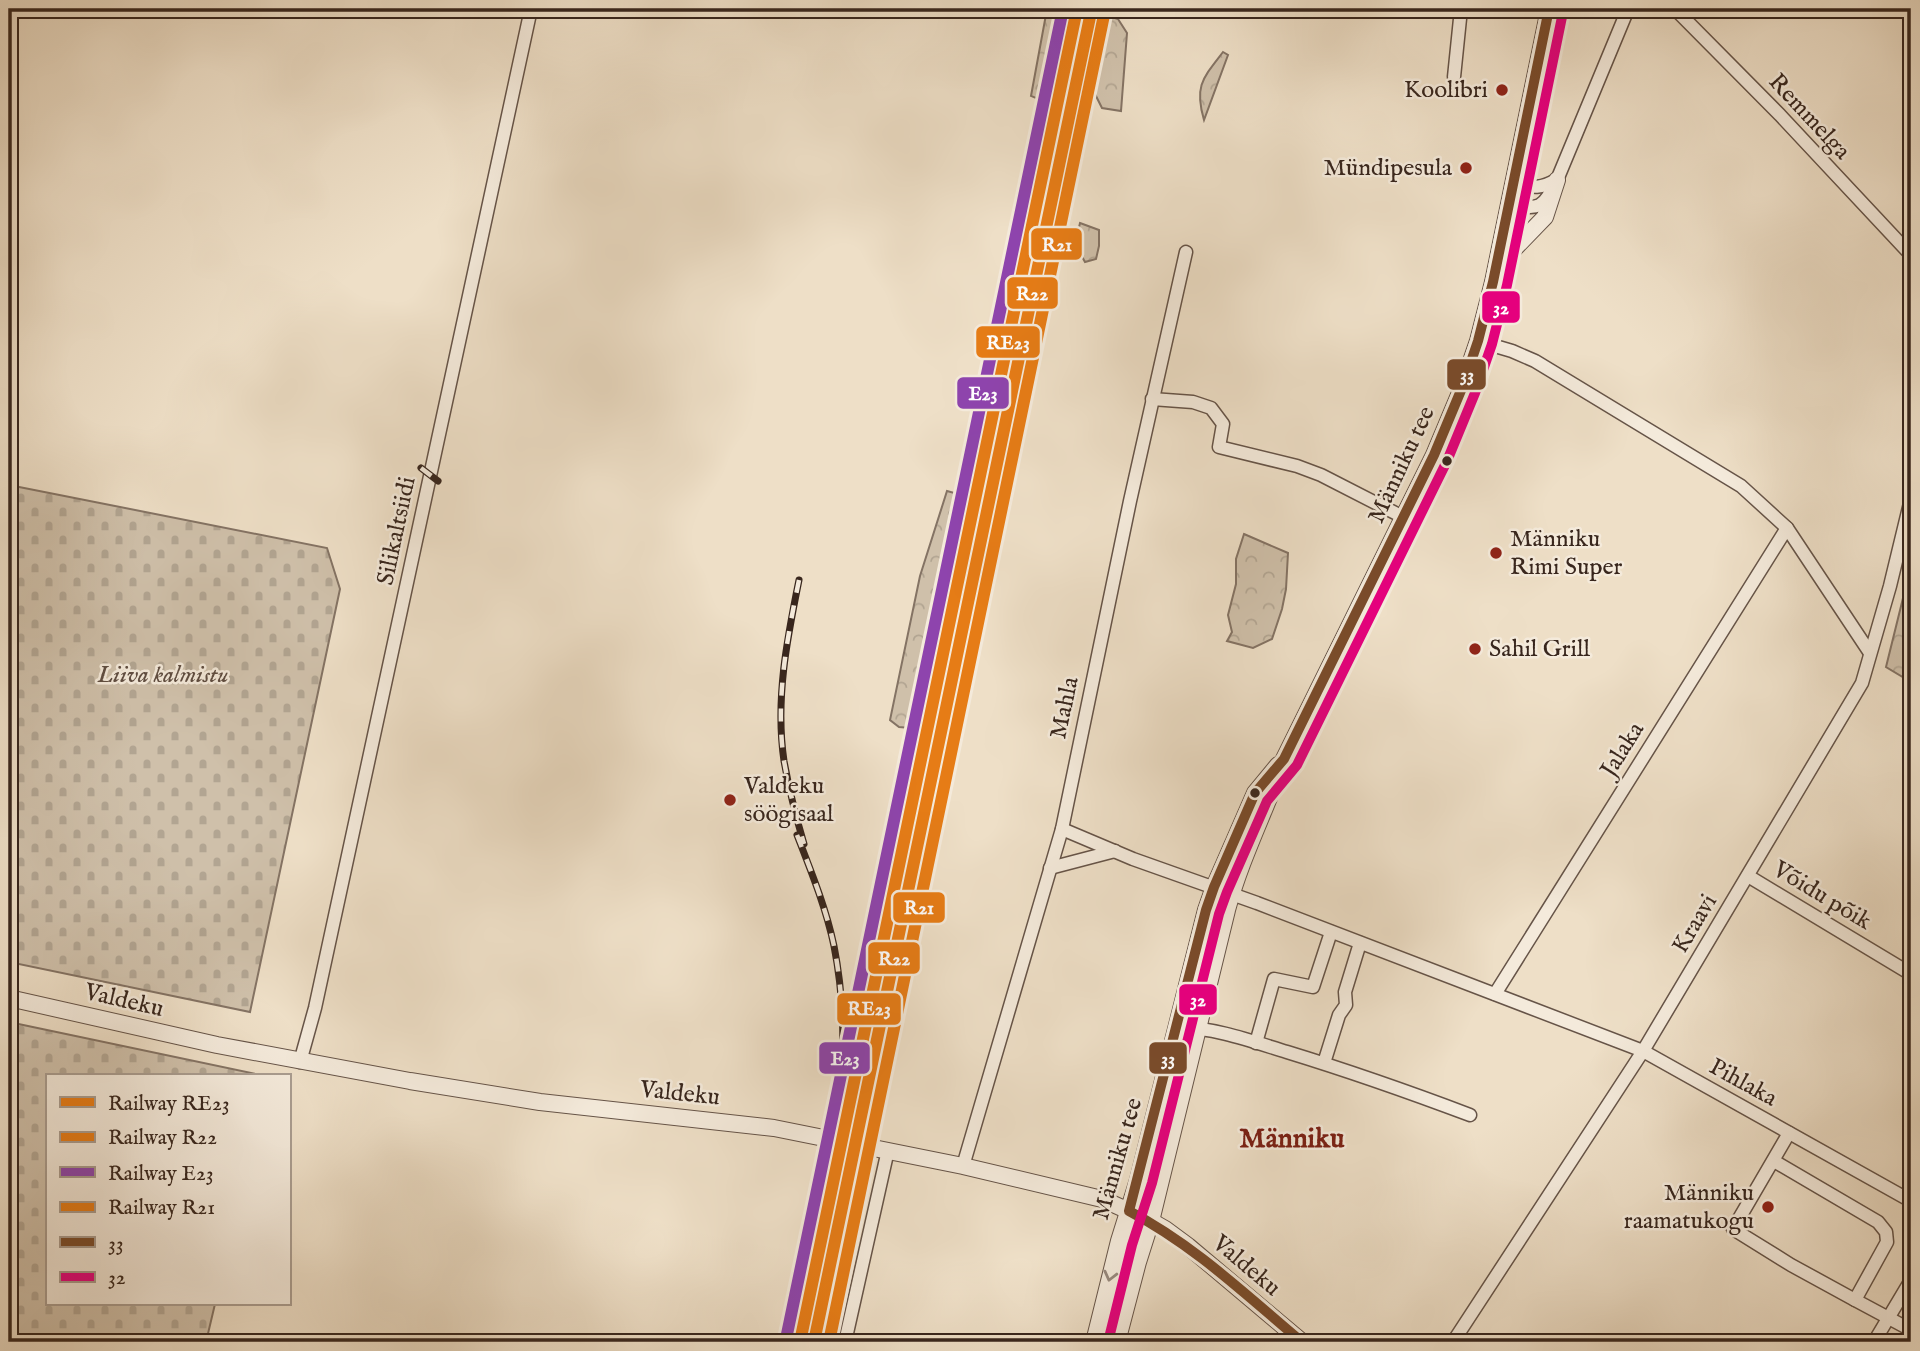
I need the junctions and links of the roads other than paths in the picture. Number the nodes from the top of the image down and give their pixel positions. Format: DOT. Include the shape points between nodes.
graph roads {
  1 [pos="531,9"];
  2 [pos="1461,9"];
  3 [pos="1549,9"];
  4 [pos="1628,9"];
  5 [pos="1675,9"];
  6 [pos="1454,77"];
  7 [pos="1557,180"];
  8 [pos="1513,183"];
  9 [pos="1509,204"];
  10 [pos="1185,252"];
  11 [pos="1911,255"];
  12 [pos="1493,282"];
  13 [pos="1478,341"];
  14 [pos="1152,399"];
  15 [pos="1911,499"];
  16 [pos="1403,517"];
  17 [pos="1787,528"];
  18 [pos="1870,653"];
  19 [pos="1284,759"];
  20 [pos="1062,828"];
  21 [pos="1115,851"];
  22 [pos="1050,868"];
  23 [pos="1748,876"];
  24 [pos="1214,887"];
  25 [pos="1231,894"];
  26 [pos="1331,932"];
  27 [pos="1360,943"];
  28 [pos="1911,974"];
  29 [pos="1495,994"];
  30 [pos="9,998"];
  31 [pos="1178,1027"];
  32 [pos="1197,1028"];
  33 [pos="1256,1042"];
  34 [pos="1643,1051"];
  35 [pos="300,1062"];
  36 [pos="1324,1063"];
  37 [pos="1470,1115"];
  38 [pos="1789,1133"];
  39 [pos="888,1150"];
  40 [pos="1774,1161"];
  41 [pos="963,1166"];
  42 [pos="1911,1202"];
  43 [pos="1129,1211"];
  44 [pos="1150,1221"];
  45 [pos="1911,1280"];
  46 [pos="1855,1300"];
  47 [pos="1889,1317"];
  48 [pos="1911,1330"];
  49 [pos="845,1342"];
  50 [pos="1094,1342"];
  51 [pos="1117,1342"];
  52 [pos="1302,1342"];
  53 [pos="1452,1342"];
  54 [pos="1874,1342"];
  1 -- 35 [label="street, Silikaltsiidi"];
  2 -- 6 [label="street"];
  3 -- 8 [label="street, Männiku tee"];
  4 -- 7 [label="street"];
  5 -- 11 [label="street, Remmelga"];
  7 -- 8 [label="street" via="1544,187"];
  7 -- 9 [label="street" via="1539,206"];
  7 -- 12 [label="street" via="1545,217 1513,250"];
  8 -- 9 [label="street, Männiku tee"];
  9 -- 12 [label="street, Männiku tee"];
  10 -- 14 [label="street, Mahla"];
  12 -- 13 [label="street, Männiku tee"];
  13 -- 16 [label="street, Männiku tee" via="1449,423"];
  13 -- 17 [label="street" via="1535,362 1741,486"];
  14 -- 16 [label="street" via="1211,408 1223,424 1219,447 1321,475"];
  14 -- 20 [label="street, Mahla"];
  15 -- 18 [label="street, Kraavi"];
  16 -- 19 [label="street, Männiku tee"];
  17 -- 18 [label="street"];
  17 -- 29 [label="street, Jalaka"];
  18 -- 23 [label="street, Kraavi" via="1862,683"];
  19 -- 24 [label="street, Männiku tee" via="1255,793"];
  19 -- 25 [label="street, Männiku tee"];
  20 -- 21 [label="street, Pihlaka"];
  20 -- 22 [label="street, Mahla"];
  21 -- 22 [label="street"];
  21 -- 24 [label="street, Pihlaka"];
  22 -- 41 [label="street, Mahla"];
  23 -- 28 [label="street, Võidu põik"];
  23 -- 34 [label="street, Kraavi"];
  24 -- 25 [label="street, Pihlaka"];
  24 -- 31 [label="street, Männiku tee"];
  25 -- 26 [label="street, Pihlaka"];
  25 -- 32 [label="street, Männiku tee"];
  26 -- 27 [label="street, Pihlaka"];
  26 -- 33 [label="street" via="1313,987 1274,979"];
  27 -- 29 [label="street, Pihlaka"];
  27 -- 36 [label="street" via="1345,992 1346,1005"];
  29 -- 34 [label="street, Pihlaka"];
  30 -- 35 [label="street, Valdeku"];
  31 -- 32 [label="street"];
  31 -- 43 [label="street, Männiku tee"];
  32 -- 33 [label="street"];
  32 -- 44 [label="street, Männiku tee"];
  33 -- 36 [label="street"];
  34 -- 38 [label="street, Pihlaka"];
  34 -- 53 [label="street, Kraavi"];
  35 -- 39 [label="street, Valdeku" via="540,1102 756,1124"];
  36 -- 37 [label="street"];
  38 -- 40 [label="street"];
  38 -- 42 [label="street, Pihlaka"];
  39 -- 41 [label="street, Valdeku"];
  39 -- 49 [label="street"];
  40 -- 46 [label="street" via="1886,1231 1886,1242"];
  40 -- 46 [label="street" via="1733,1228"];
  41 -- 43 [label="street, Valdeku" via="1102,1199"];
  43 -- 44 [label="street, Valdeku"];
  43 -- 50 [label="street, Männiku tee, one-way"];
  44 -- 51 [label="street, Männiku tee"];
  44 -- 52 [label="street, Valdeku" via="1188,1246"];
  45 -- 47 [label="street"];
  46 -- 47 [label="street"];
  47 -- 48 [label="street"];
  47 -- 54 [label="street"];
}
